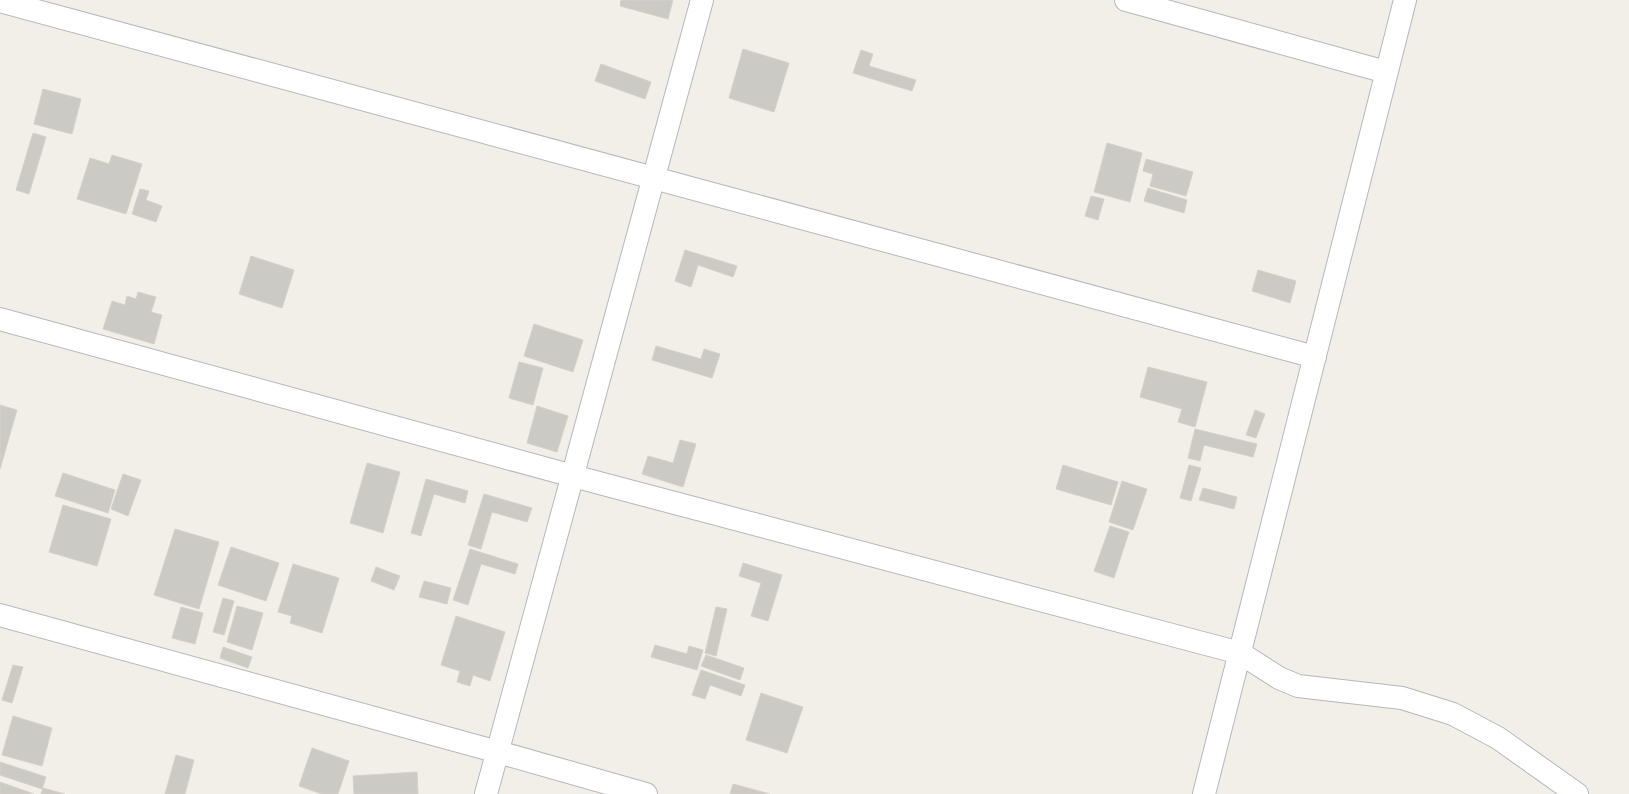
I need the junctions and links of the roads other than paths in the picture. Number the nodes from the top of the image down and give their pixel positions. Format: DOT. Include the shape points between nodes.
graph roads {
  1 [pos="702,0"];
  2 [pos="1126,0"];
  3 [pos="1405,0"];
  4 [pos="0,1"];
  5 [pos="1386,72"];
  6 [pos="654,179"];
  7 [pos="0,319"];
  8 [pos="1315,357"];
  9 [pos="573,476"];
  10 [pos="0,615"];
  11 [pos="1240,653"];
  12 [pos="498,752"];
  13 [pos="486,794"];
  14 [pos="646,794"];
  15 [pos="1204,794"];
  16 [pos="1578,794"];
  1 -- 6 [label="street"];
  2 -- 5 [label="street"];
  3 -- 5 [label="street"];
  4 -- 6 [label="street"];
  5 -- 8 [label="street"];
  6 -- 8 [label="street"];
  6 -- 9 [label="street"];
  7 -- 9 [label="street"];
  8 -- 11 [label="street"];
  9 -- 11 [label="street"];
  9 -- 12 [label="street"];
  10 -- 12 [label="street"];
  11 -- 15 [label="street"];
  11 -- 16 [label="street" via="1279,678 1298,686 1402,698 1453,714 1498,738"];
  12 -- 13 [label="street"];
  12 -- 14 [label="street"];
}
